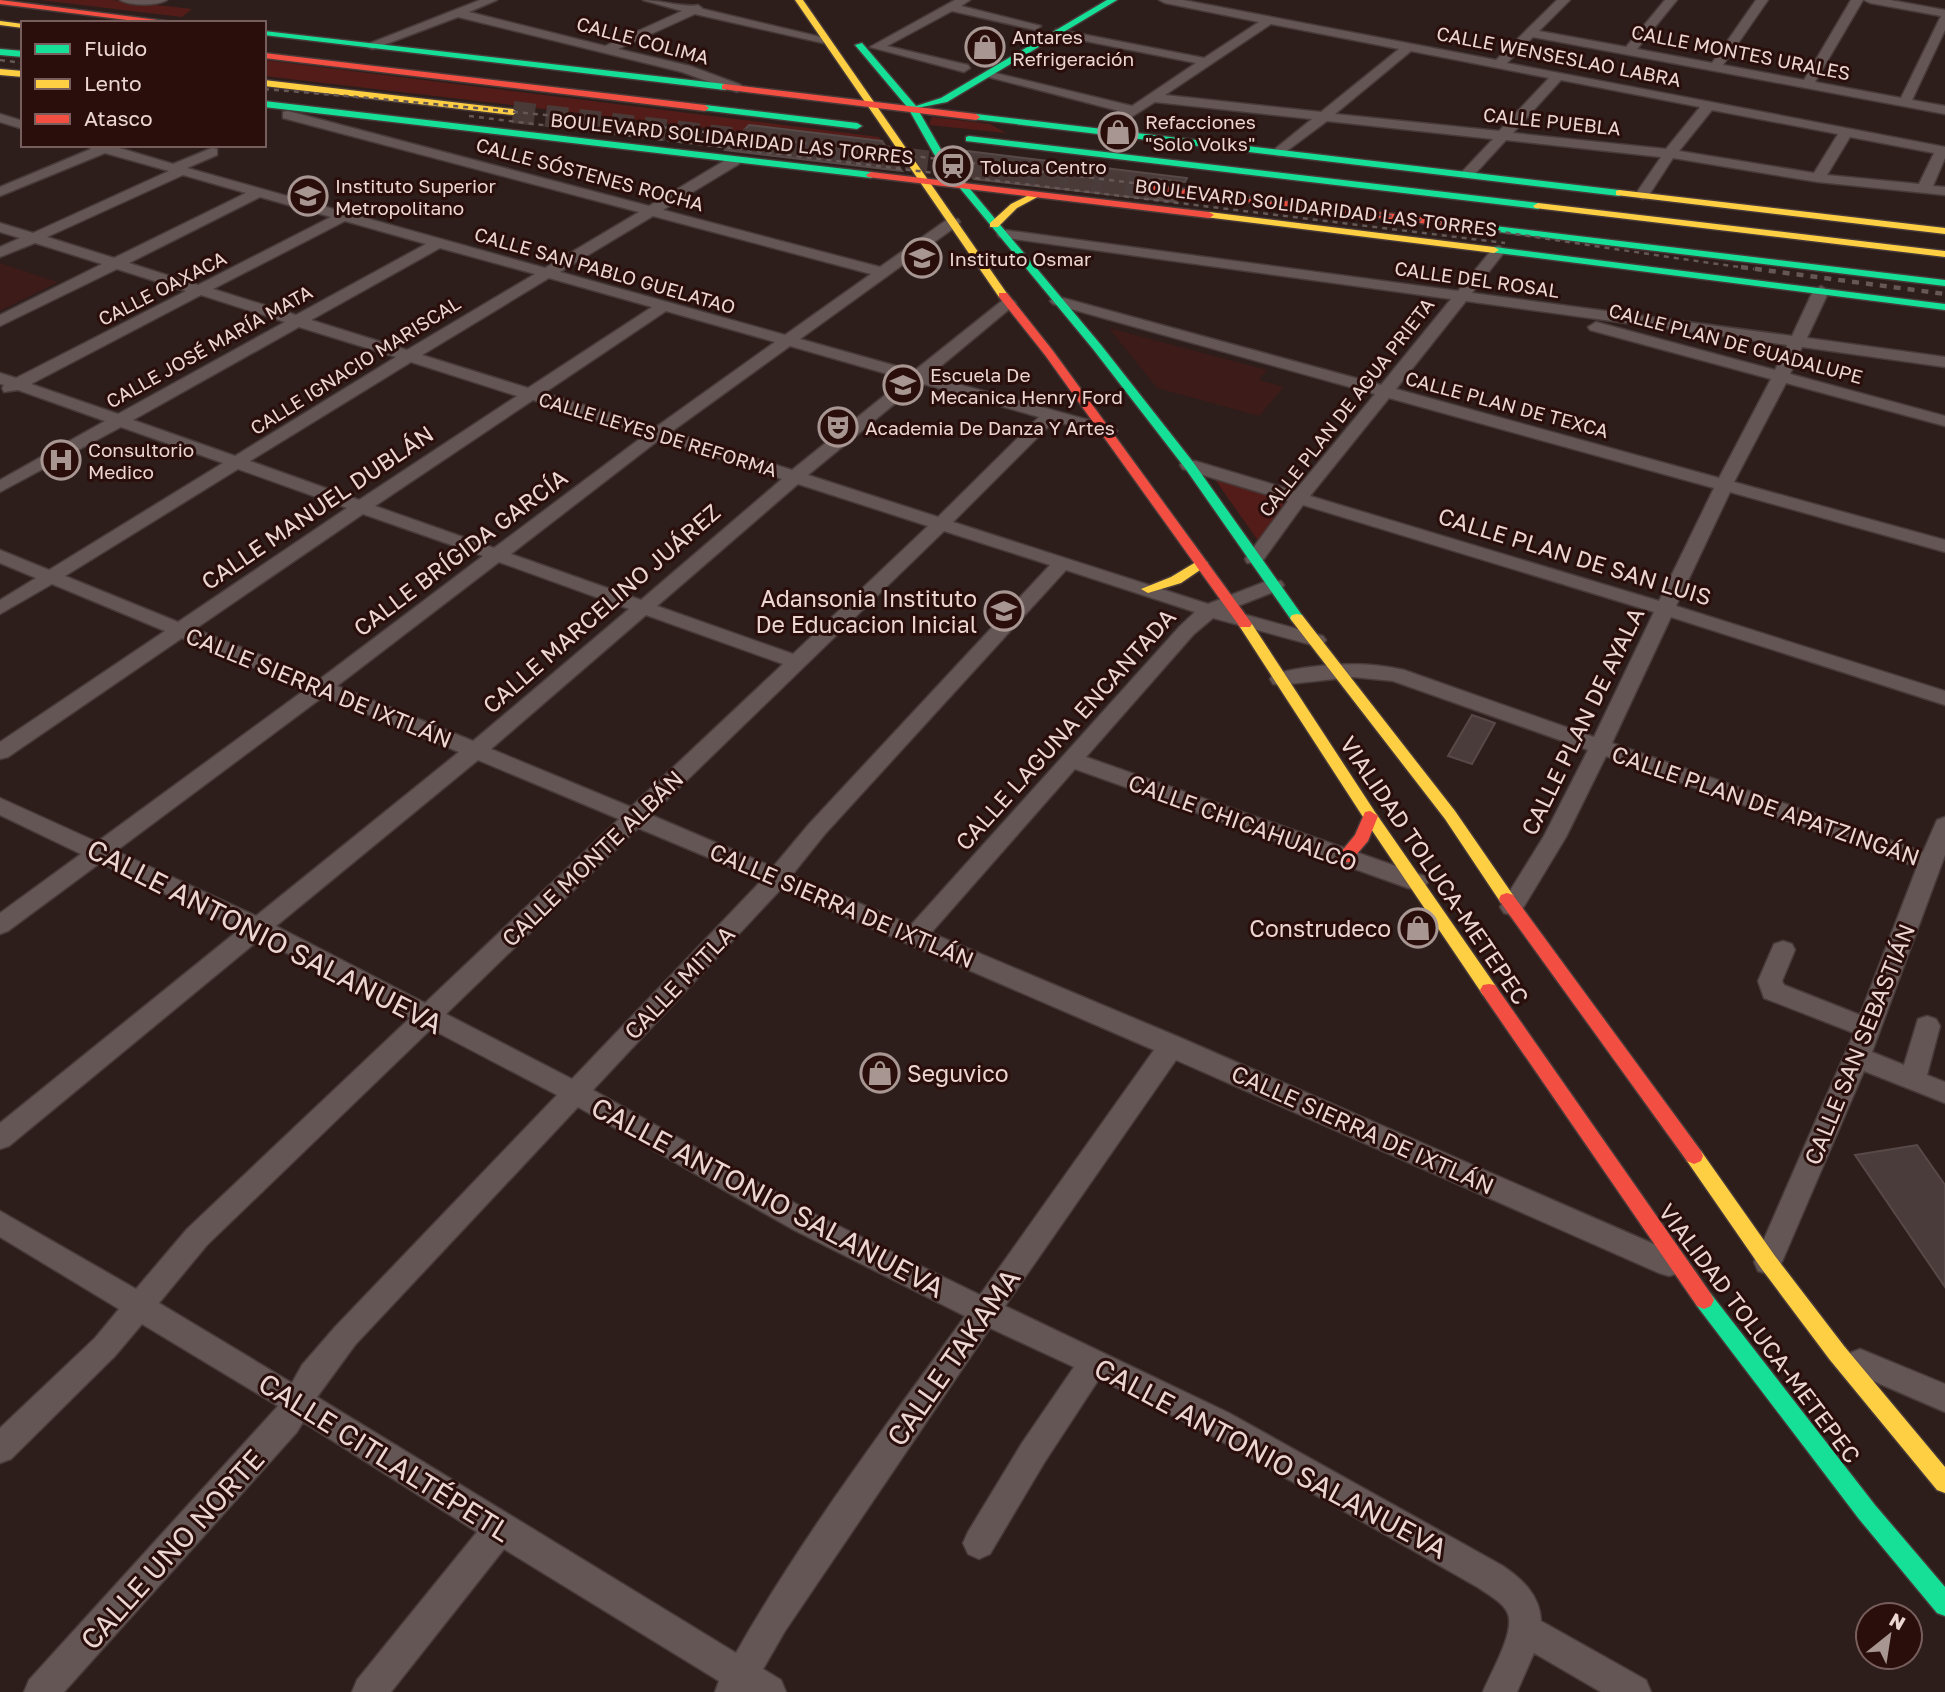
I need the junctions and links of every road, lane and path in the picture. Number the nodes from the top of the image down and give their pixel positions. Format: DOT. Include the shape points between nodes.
graph roads {
  1 [pos="126,0"];
  2 [pos="161,0"];
  3 [pos="491,0"];
  4 [pos="649,0"];
  5 [pos="715,0"];
  6 [pos="799,0"];
  7 [pos="964,0"];
  8 [pos="1113,0"];
  9 [pos="1165,0"];
  10 [pos="1564,0"];
  11 [pos="1671,0"];
  12 [pos="1762,0"];
  13 [pos="1857,0"];
  14 [pos="1878,1"];
  15 [pos="0,2"];
  16 [pos="950,7"];
  17 [pos="694,10"];
  18 [pos="457,13"];
  19 [pos="1945,13"];
  20 [pos="1945,19"];
  21 [pos="1269,20"];
  22 [pos="154,21"];
  23 [pos="0,23"];
  24 [pos="1041,23"];
  25 [pos="21,26"];
  26 [pos="848,29"];
  27 [pos="1060,32"];
  28 [pos="266,33"];
  29 [pos="1531,33"];
  30 [pos="823,39"];
  31 [pos="1012,40"];
  32 [pos="369,46"];
  33 [pos="1409,47"];
  34 [pos="605,50"];
  35 [pos="0,51"];
  36 [pos="1629,51"];
  37 [pos="21,54"];
  38 [pos="266,55"];
  39 [pos="1207,62"];
  40 [pos="1499,64"];
  41 [pos="970,65"];
  42 [pos="1715,67"];
  43 [pos="0,72"];
  44 [pos="21,74"];
  45 [pos="987,75"];
  46 [pos="1558,76"];
  47 [pos="888,81"];
  48 [pos="1808,84"];
  49 [pos="266,85"];
  50 [pos="737,88"];
  51 [pos="1153,98"];
  52 [pos="870,102"];
  53 [pos="1905,102"];
  54 [pos="266,104"];
  55 [pos="1710,104"];
  56 [pos="912,107"];
  57 [pos="1132,110"];
  58 [pos="1945,110"];
  59 [pos="513,112"];
  60 [pos="288,115"];
  61 [pos="1323,116"];
  62 [pos="1,119"];
  63 [pos="21,124"];
  64 [pos="1114,124"];
  65 [pos="857,126"];
  66 [pos="1847,131"];
  67 [pos="1502,135"];
  68 [pos="969,139"];
  69 [pos="100,147"];
  70 [pos="105,147"];
  71 [pos="1943,150"];
  72 [pos="212,152"];
  73 [pos="1280,152"];
  74 [pos="1670,153"];
  75 [pos="734,161"];
  76 [pos="178,169"];
  77 [pos="1468,173"];
  78 [pos="1818,178"];
  79 [pos="927,181"];
  80 [pos="962,184"];
  81 [pos="1151,188"];
  82 [pos="1924,189"];
  83 [pos="1945,191"];
  84 [pos="0,192"];
  85 [pos="260,192"];
  86 [pos="1038,194"];
  87 [pos="1642,195"];
  88 [pos="1684,200"];
  89 [pos="649,210"];
  90 [pos="343,216"];
  91 [pos="953,222"];
  92 [pos="0,227"];
  93 [pos="999,230"];
  94 [pos="1945,231"];
  95 [pos="1355,232"];
  96 [pos="33,237"];
  97 [pos="1569,240"];
  98 [pos="438,243"];
  99 [pos="1877,245"];
  100 [pos="1499,250"];
  101 [pos="0,253"];
  102 [pos="1945,254"];
  103 [pos="114,264"];
  104 [pos="882,272"];
  105 [pos="545,273"];
  106 [pos="1945,283"];
  107 [pos="200,290"];
  108 [pos="1821,291"];
  109 [pos="1462,296"];
  110 [pos="1058,301"];
  111 [pos="1008,303"];
  112 [pos="1516,305"];
  113 [pos="664,306"];
  114 [pos="1945,307"];
  115 [pos="299,320"];
  116 [pos="0,321"];
  117 [pos="785,341"];
  118 [pos="1796,342"];
  119 [pos="409,356"];
  120 [pos="1945,362"];
  121 [pos="914,377"];
  122 [pos="1780,378"];
  123 [pos="9,381"];
  124 [pos="1384,392"];
  125 [pos="0,394"];
  126 [pos="529,394"];
  127 [pos="1051,415"];
  128 [pos="120,419"];
  129 [pos="1945,421"];
  130 [pos="1108,431"];
  131 [pos="659,433"];
  132 [pos="238,462"];
  133 [pos="1189,465"];
  134 [pos="795,477"];
  135 [pos="1724,485"];
  136 [pos="0,487"];
  137 [pos="1300,498"];
  138 [pos="361,507"];
  139 [pos="943,523"];
  140 [pos="1945,546"];
  141 [pos="499,555"];
  142 [pos="0,556"];
  143 [pos="1255,559"];
  144 [pos="1063,562"];
  145 [pos="1201,563"];
  146 [pos="52,578"];
  147 [pos="1274,585"];
  148 [pos="1148,589"];
  149 [pos="644,606"];
  150 [pos="0,608"];
  151 [pos="1665,609"];
  152 [pos="1210,610"];
  153 [pos="1237,612"];
  154 [pos="179,631"];
  155 [pos="1316,640"];
  156 [pos="797,662"];
  157 [pos="1337,671"];
  158 [pos="1280,679"];
  159 [pos="321,688"];
  160 [pos="1945,698"];
  161 [pos="1600,747"];
  162 [pos="475,750"];
  163 [pos="0,752"];
  164 [pos="1071,760"];
  165 [pos="0,806"];
  166 [pos="1370,816"];
  167 [pos="634,817"];
  168 [pos="1945,825"];
  169 [pos="99,852"];
  170 [pos="1344,858"];
  171 [pos="1930,863"];
  172 [pos="777,877"];
  173 [pos="1416,882"];
  174 [pos="1512,907"];
  175 [pos="0,925"];
  176 [pos="259,928"];
  177 [pos="915,936"];
  178 [pos="1783,950"];
  179 [pos="426,1017"];
  180 [pos="1927,1026"];
  181 [pos="1868,1028"];
  182 [pos="1172,1045"];
  183 [pos="1857,1057"];
  184 [pos="1913,1080"];
  185 [pos="574,1092"];
  186 [pos="1945,1093"];
  187 [pos="0,1139"];
  188 [pos="0,1223"];
  189 [pos="1768,1262"];
  190 [pos="1679,1268"];
  191 [pos="139,1307"];
  192 [pos="985,1312"];
  193 [pos="1837,1353"];
  194 [pos="1094,1362"];
  195 [pos="1945,1398"];
  196 [pos="298,1402"];
  197 [pos="0,1449"];
  198 [pos="1945,1483"];
  199 [pos="500,1530"];
  200 [pos="979,1543"];
  201 [pos="1945,1605"];
  202 [pos="1524,1618"];
  203 [pos="748,1687"];
  204 [pos="41,1692"];
  205 [pos="369,1692"];
  206 [pos="1500,1692"];
  207 [pos="1634,1692"];
  1 -- 2 [label="street"];
  3 -- 18 [label="street"];
  4 -- 17 [label="street"];
  5 -- 17 [label="street"];
  6 -- 30 [label="main road, VIALIDAD TOLUCA-METEPEC"];
  7 -- 16 [label="street"];
  8 -- 27 [label="main road"];
  9 -- 21 [label="street, CALLE WENSESLAO LABRA"];
  10 -- 29 [label="street"];
  11 -- 36 [label="street"];
  12 -- 42 [label="street"];
  13 -- 48 [label="street"];
  14 -- 19 [label="street"];
  15 -- 22 [label="main road"];
  16 -- 24 [label="street"];
  16 -- 41 [label="street" via="876,47"];
  17 -- 30 [label="street"];
  17 -- 34 [label="street"];
  18 -- 32 [label="street"];
  18 -- 34 [label="street, CALLE COLIMA"];
  20 -- 53 [label="street"];
  21 -- 33 [label="street, CALLE WENSESLAO LABRA"];
  21 -- 39 [label="street"];
  23 -- 25 [label="main road"];
  24 -- 31 [label="main road"];
  26 -- 47 [label="main road, VIALIDAD TOLUCA-METEPEC"];
  27 -- 39 [label="street"];
  27 -- 45 [label="main road"];
  28 -- 32 [label="main road"];
  29 -- 36 [label="street, CALLE MONTES URALES"];
  29 -- 40 [label="street"];
  30 -- 52 [label="main road, VIALIDAD TOLUCA-METEPEC"];
  32 -- 50 [label="main road"];
  33 -- 40 [label="street, CALLE WENSESLAO LABRA"];
  33 -- 61 [label="street"];
  34 -- 50 [label="street, CALLE COLIMA" via="686,69"];
  35 -- 37 [label="main road"];
  36 -- 42 [label="street, CALLE MONTES URALES"];
  38 -- 65 [label="main road, BOULEVARD SOLIDARIDAD LAS TORRES"];
  39 -- 51 [label="street"];
  40 -- 46 [label="street, CALLE WENSESLAO LABRA"];
  41 -- 47 [label="main road" via="944,82 922,88"];
  42 -- 48 [label="street, CALLE MONTES URALES"];
  43 -- 44 [label="main road"];
  45 -- 56 [label="main road" via="944,100"];
  45 -- 57 [label="street"];
  46 -- 55 [label="street, CALLE WENSESLAO LABRA"];
  46 -- 67 [label="street"];
  47 -- 56 [label="main road, VIALIDAD TOLUCA-METEPEC"];
  48 -- 53 [label="street, CALLE MONTES URALES"];
  49 -- 59 [label="main road"];
  50 -- 52 [label="main road"];
  51 -- 57 [label="street"];
  51 -- 61 [label="street, CALLE PUEBLA"];
  52 -- 56 [label="main road"];
  52 -- 79 [label="main road, VIALIDAD TOLUCA-METEPEC"];
  53 -- 58 [label="street, CALLE MONTES URALES"];
  54 -- 75 [label="main road, BOULEVARD SOLIDARIDAD LAS TORRES"];
  55 -- 66 [label="street, CALLE WENSESLAO LABRA"];
  55 -- 74 [label="street"];
  56 -- 73 [label="main road"];
  56 -- 80 [label="main road, VIALIDAD TOLUCA-METEPEC"];
  57 -- 64 [label="street"];
  60 -- 89 [label="street, CALLE SÓSTENES ROCHA"];
  61 -- 67 [label="street, CALLE PUEBLA"];
  61 -- 73 [label="street"];
  62 -- 63 [label="street"];
  66 -- 71 [label="street, CALLE WENSESLAO LABRA"];
  66 -- 78 [label="street"];
  67 -- 74 [label="street, CALLE PUEBLA"];
  67 -- 77 [label="street"];
  68 -- 99 [label="main road, BOULEVARD SOLIDARIDAD LAS TORRES"];
  69 -- 84 [label="street"];
  70 -- 76 [label="street, CALLE SAN PABLO GUELATAO"];
  71 -- 82 [label="street"];
  72 -- 76 [label="street"];
  73 -- 77 [label="main road"];
  74 -- 78 [label="street, CALLE PUEBLA"];
  74 -- 87 [label="street"];
  75 -- 79 [label="main road, BOULEVARD SOLIDARIDAD LAS TORRES"];
  75 -- 89 [label="street, CALLE IGNACIO MARISCAL"];
  76 -- 85 [label="street, CALLE SAN PABLO GUELATAO"];
  76 -- 96 [label="street"];
  77 -- 87 [label="main road"];
  78 -- 82 [label="street, CALLE PUEBLA"];
  79 -- 80 [label="main road, BOULEVARD SOLIDARIDAD LAS TORRES"];
  79 -- 91 [label="main road, VIALIDAD TOLUCA-METEPEC"];
  80 -- 86 [label="main road, BOULEVARD SOLIDARIDAD LAS TORRES"];
  80 -- 93 [label="main road, VIALIDAD TOLUCA-METEPEC"];
  81 -- 97 [label="main road, BOULEVARD SOLIDARIDAD LAS TORRES"];
  82 -- 83 [label="street, CALLE PUEBLA"];
  85 -- 90 [label="street, CALLE SAN PABLO GUELATAO"];
  85 -- 103 [label="street"];
  86 -- 93 [label="main road" via="1020,201"];
  86 -- 95 [label="main road, BOULEVARD SOLIDARIDAD LAS TORRES"];
  87 -- 88 [label="main road"];
  88 -- 94 [label="main road"];
  88 -- 99 [label="main road"];
  89 -- 104 [label="street, CALLE SÓSTENES ROCHA"];
  89 -- 105 [label="street, CALLE IGNACIO MARISCAL"];
  90 -- 98 [label="street, CALLE SAN PABLO GUELATAO"];
  90 -- 107 [label="street, CALLE OAXACA"];
  91 -- 104 [label="street, CALLE BRÍGIDA GARCÍA"];
  91 -- 111 [label="main road, VIALIDAD TOLUCA-METEPEC"];
  92 -- 96 [label="street, CALLE LEYES DE REFORMA"];
  93 -- 109 [label="street, CALLE DEL ROSAL"];
  93 -- 110 [label="main road, VIALIDAD TOLUCA-METEPEC"];
  95 -- 97 [label="main road"];
  95 -- 100 [label="main road, BOULEVARD SOLIDARIDAD LAS TORRES"];
  96 -- 101 [label="street"];
  96 -- 103 [label="street, CALLE LEYES DE REFORMA"];
  97 -- 106 [label="main road, BOULEVARD SOLIDARIDAD LAS TORRES"];
  98 -- 105 [label="street, CALLE SAN PABLO GUELATAO"];
  98 -- 115 [label="street, CALLE JOSÉ MARÍA MATA"];
  99 -- 102 [label="main road, BOULEVARD SOLIDARIDAD LAS TORRES"];
  100 -- 108 [label="main road, BOULEVARD SOLIDARIDAD LAS TORRES"];
  100 -- 109 [label="street, CALLE PLAN DE AGUA PRIETA"];
  103 -- 107 [label="street, CALLE LEYES DE REFORMA"];
  103 -- 116 [label="street"];
  104 -- 117 [label="street, CALLE BRÍGIDA GARCÍA"];
  105 -- 113 [label="street, CALLE SAN PABLO GUELATAO"];
  105 -- 119 [label="street, CALLE IGNACIO MARISCAL"];
  107 -- 115 [label="street, CALLE LEYES DE REFORMA"];
  107 -- 123 [label="street, CALLE OAXACA"];
  108 -- 114 [label="main road, BOULEVARD SOLIDARIDAD LAS TORRES"];
  108 -- 118 [label="street, CALLE PLAN DE AYALA"];
  109 -- 112 [label="street, CALLE DEL ROSAL"];
  109 -- 124 [label="street, CALLE PLAN DE AGUA PRIETA"];
  110 -- 124 [label="street, CALLE PLAN DE TEXCA"];
  110 -- 133 [label="main road, VIALIDAD TOLUCA-METEPEC"];
  111 -- 121 [label="street, CALLE MARCELINO JUÁREZ"];
  111 -- 130 [label="main road, VIALIDAD TOLUCA-METEPEC"];
  112 -- 118 [label="street, CALLE DEL ROSAL"];
  112 -- 122 [label="street, CALLE PLAN DE GUADALUPE"];
  113 -- 117 [label="street, CALLE SAN PABLO GUELATAO"];
  113 -- 126 [label="street, CALLE MANUEL DUBLÁN"];
  115 -- 119 [label="street, CALLE LEYES DE REFORMA"];
  115 -- 128 [label="street, CALLE JOSÉ MARÍA MATA"];
  117 -- 121 [label="street, CALLE SAN PABLO GUELATAO"];
  117 -- 131 [label="street, CALLE BRÍGIDA GARCÍA"];
  118 -- 120 [label="street, CALLE DEL ROSAL"];
  118 -- 122 [label="street, CALLE PLAN DE AYALA"];
  119 -- 126 [label="street, CALLE LEYES DE REFORMA"];
  119 -- 132 [label="street, CALLE IGNACIO MARISCAL"];
  121 -- 127 [label="street, CALLE SAN PABLO GUELATAO"];
  121 -- 134 [label="street, CALLE MARCELINO JUÁREZ"];
  122 -- 129 [label="street, CALLE PLAN DE GUADALUPE"];
  122 -- 135 [label="street, CALLE PLAN DE AYALA"];
  123 -- 125 [label="street, CALLE OAXACA"];
  123 -- 128 [label="street"];
  124 -- 135 [label="street, CALLE PLAN DE TEXCA"];
  124 -- 137 [label="street, CALLE PLAN DE AGUA PRIETA"];
  126 -- 131 [label="street, CALLE LEYES DE REFORMA"];
  126 -- 138 [label="street, CALLE MANUEL DUBLÁN"];
  127 -- 130 [label="street, CALLE SAN PABLO GUELATAO"];
  127 -- 139 [label="street, CALLE MONTE ALBÁN"];
  128 -- 132 [label="street"];
  128 -- 136 [label="street, CALLE JOSÉ MARÍA MATA"];
  130 -- 145 [label="main road, VIALIDAD TOLUCA-METEPEC"];
  131 -- 134 [label="street, CALLE LEYES DE REFORMA"];
  131 -- 141 [label="street, CALLE BRÍGIDA GARCÍA"];
  132 -- 138 [label="street"];
  132 -- 146 [label="street, CALLE IGNACIO MARISCAL"];
  133 -- 137 [label="street, CALLE PLAN DE SAN LUIS"];
  133 -- 143 [label="main road, VIALIDAD TOLUCA-METEPEC"];
  134 -- 139 [label="street, CALLE LEYES DE REFORMA"];
  134 -- 149 [label="street, CALLE MARCELINO JUÁREZ"];
  135 -- 140 [label="street, CALLE PLAN DE TEXCA"];
  135 -- 151 [label="street, CALLE PLAN DE AYALA"];
  137 -- 143 [label="street, CALLE PLAN DE AGUA PRIETA"];
  137 -- 151 [label="street, CALLE PLAN DE SAN LUIS"];
  138 -- 141 [label="street"];
  138 -- 154 [label="street, CALLE MANUEL DUBLÁN"];
  139 -- 144 [label="street, CALLE LEYES DE REFORMA"];
  139 -- 156 [label="street, CALLE MONTE ALBÁN"];
  141 -- 149 [label="street"];
  141 -- 159 [label="street, CALLE BRÍGIDA GARCÍA"];
  142 -- 146 [label="street, CALLE SIERRA DE IXTLÁN"];
  143 -- 147 [label="main road, VIALIDAD TOLUCA-METEPEC"];
  144 -- 148 [label="street, CALLE LEYES DE REFORMA"];
  144 -- 172 [label="street, CALLE MITLA"];
  145 -- 148 [label="main road" via="1175,580"];
  145 -- 153 [label="main road, VIALIDAD TOLUCA-METEPEC"];
  146 -- 150 [label="street, CALLE IGNACIO MARISCAL"];
  146 -- 154 [label="street, CALLE SIERRA DE IXTLÁN"];
  147 -- 153 [label="street, CALLE LAGUNA ENCANTADA"];
  147 -- 155 [label="main road, VIALIDAD TOLUCA-METEPEC"];
  148 -- 152 [label="street, CALLE LEYES DE REFORMA"];
  149 -- 156 [label="street"];
  149 -- 162 [label="street, CALLE MARCELINO JUÁREZ"];
  151 -- 160 [label="street, CALLE PLAN DE SAN LUIS"];
  151 -- 161 [label="street, CALLE PLAN DE AYALA"];
  152 -- 153 [label="street, CALLE LAGUNA ENCANTADA"];
  152 -- 164 [label="street, CALLE LAGUNA ENCANTADA"];
  153 -- 155 [label="street"];
  153 -- 158 [label="main road, VIALIDAD TOLUCA-METEPEC"];
  154 -- 159 [label="street, CALLE SIERRA DE IXTLÁN"];
  154 -- 163 [label="street, CALLE MANUEL DUBLÁN"];
  155 -- 157 [label="main road, VIALIDAD TOLUCA-METEPEC"];
  156 -- 167 [label="street, CALLE MONTE ALBÁN"];
  157 -- 158 [label="street, CALLE PLAN DE APATZINGÁN"];
  157 -- 161 [label="street, CALLE PLAN DE APATZINGÁN" via="1397,675"];
  157 -- 174 [label="main road, VIALIDAD TOLUCA-METEPEC" via="1450,815"];
  158 -- 166 [label="main road, VIALIDAD TOLUCA-METEPEC"];
  159 -- 162 [label="street, CALLE SIERRA DE IXTLÁN"];
  159 -- 169 [label="street, CALLE BRÍGIDA GARCÍA"];
  161 -- 171 [label="street, CALLE PLAN DE APATZINGÁN"];
  161 -- 174 [label="street, CALLE PLAN DE AYALA" via="1555,837"];
  162 -- 167 [label="street, CALLE SIERRA DE IXTLÁN"];
  162 -- 176 [label="street, CALLE MARCELINO JUÁREZ"];
  164 -- 170 [label="street, CALLE CHICAHUALCO"];
  164 -- 177 [label="street, CALLE LAGUNA ENCANTADA"];
  165 -- 169 [label="street, CALLE ANTONIO SALANUEVA"];
  166 -- 170 [label="main road" via="1362,837"];
  166 -- 173 [label="main road, VIALIDAD TOLUCA-METEPEC"];
  167 -- 172 [label="street, CALLE SIERRA DE IXTLÁN"];
  167 -- 179 [label="street, CALLE MONTE ALBÁN"];
  168 -- 171 [label="street, CALLE SAN SEBASTIÁN"];
  169 -- 175 [label="street, CALLE BRÍGIDA GARCÍA"];
  169 -- 176 [label="street, CALLE ANTONIO SALANUEVA"];
  170 -- 173 [label="street, CALLE CHICAHUALCO"];
  171 -- 181 [label="street, CALLE SAN SEBASTIÁN"];
  172 -- 177 [label="street, CALLE SIERRA DE IXTLÁN"];
  172 -- 185 [label="street, CALLE MITLA"];
  173 -- 190 [label="main road, VIALIDAD TOLUCA-METEPEC"];
  174 -- 189 [label="main road, VIALIDAD TOLUCA-METEPEC"];
  176 -- 179 [label="street, CALLE ANTONIO SALANUEVA"];
  176 -- 187 [label="street, CALLE MARCELINO JUÁREZ"];
  177 -- 182 [label="street, CALLE SIERRA DE IXTLÁN"];
  178 -- 181 [label="street" via="1770,981 1773,992"];
  179 -- 185 [label="street, CALLE ANTONIO SALANUEVA"];
  179 -- 191 [label="street, CALLE MONTE ALBÁN" via="197,1237"];
  180 -- 184 [label="street"];
  181 -- 183 [label="street, CALLE SAN SEBASTIÁN"];
  182 -- 190 [label="street, CALLE SIERRA DE IXTLÁN"];
  182 -- 192 [label="street, CALLE TAKAMA"];
  183 -- 184 [label="street"];
  183 -- 189 [label="street, CALLE SAN SEBASTIÁN"];
  184 -- 186 [label="street"];
  185 -- 192 [label="street, CALLE ANTONIO SALANUEVA" via="804,1222"];
  185 -- 196 [label="street, CALLE MITLA" via="345,1336"];
  188 -- 191 [label="street, CALLE CITLALTÉPETL"];
  189 -- 193 [label="main road, VIALIDAD TOLUCA-METEPEC"];
  190 -- 201 [label="main road, VIALIDAD TOLUCA-METEPEC" via="1867,1512"];
  191 -- 196 [label="street, CALLE CITLALTÉPETL"];
  191 -- 197 [label="street, CALLE MONTE ALBÁN" via="105,1347"];
  192 -- 194 [label="street, CALLE ANTONIO SALANUEVA"];
  192 -- 203 [label="street, CALLE TAKAMA" via="781,1608"];
  193 -- 195 [label="street"];
  193 -- 198 [label="main road, VIALIDAD TOLUCA-METEPEC"];
  194 -- 200 [label="street"];
  194 -- 202 [label="street, CALLE ANTONIO SALANUEVA" via="1218,1423 1491,1577 1511,1591"];
  196 -- 199 [label="street, CALLE CITLALTÉPETL"];
  196 -- 204 [label="street, CALLE UNO NORTE" via="253,1460"];
  199 -- 203 [label="street, CALLE CITLALTÉPETL"];
  199 -- 205 [label="street"];
  202 -- 206 [label="street"];
  202 -- 207 [label="street, CALLE ANTONIO SALANUEVA"];
}
